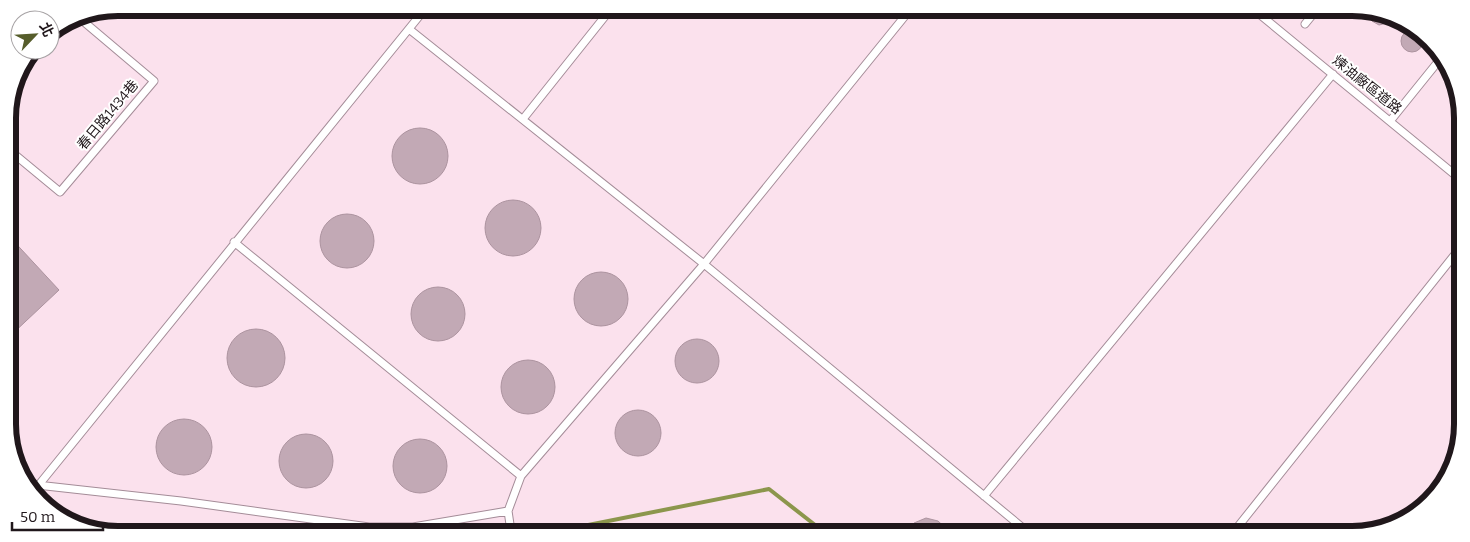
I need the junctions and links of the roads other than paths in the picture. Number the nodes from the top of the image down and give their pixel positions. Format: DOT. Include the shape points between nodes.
graph roads {
  1 [pos="419,16"];
  2 [pos="605,16"];
  3 [pos="905,16"];
  4 [pos="1262,16"];
  5 [pos="1312,16"];
  6 [pos="85,22"];
  7 [pos="1305,24"];
  8 [pos="409,28"];
  9 [pos="1437,63"];
  10 [pos="1333,74"];
  11 [pos="523,119"];
  12 [pos="1390,120"];
  13 [pos="16,156"];
  14 [pos="1454,173"];
  15 [pos="234,242"];
  16 [pos="1454,256"];
  17 [pos="704,264"];
  18 [pos="520,476"];
  19 [pos="38,486"];
  20 [pos="41,489"];
  21 [pos="984,496"];
  22 [pos="508,511"];
  23 [pos="362,526"];
  24 [pos="419,526"];
  25 [pos="510,526"];
  26 [pos="1021,526"];
  27 [pos="1238,526"];
  1 -- 8 [label="lane"];
  2 -- 11 [label="lane"];
  3 -- 17 [label="lane"];
  4 -- 10 [label="lane, 煉油廠區道路"];
  5 -- 7 [label="lane"];
  6 -- 13 [label="lane, 春日路1434巷" via="154,81 60,192"];
  8 -- 11 [label="lane"];
  8 -- 15 [label="lane"];
  9 -- 12 [label="lane"];
  10 -- 12 [label="lane, 煉油廠區道路"];
  10 -- 21 [label="lane"];
  11 -- 17 [label="lane"];
  12 -- 14 [label="lane, 煉油廠區道路"];
  15 -- 18 [label="lane"];
  15 -- 19 [label="lane"];
  16 -- 27 [label="lane"];
  17 -- 18 [label="lane"];
  17 -- 21 [label="lane"];
  18 -- 22 [label="lane"];
  20 -- 23 [label="lane" via="181,501"];
  21 -- 26 [label="lane"];
  22 -- 24 [label="lane"];
  22 -- 25 [label="lane"];
}
